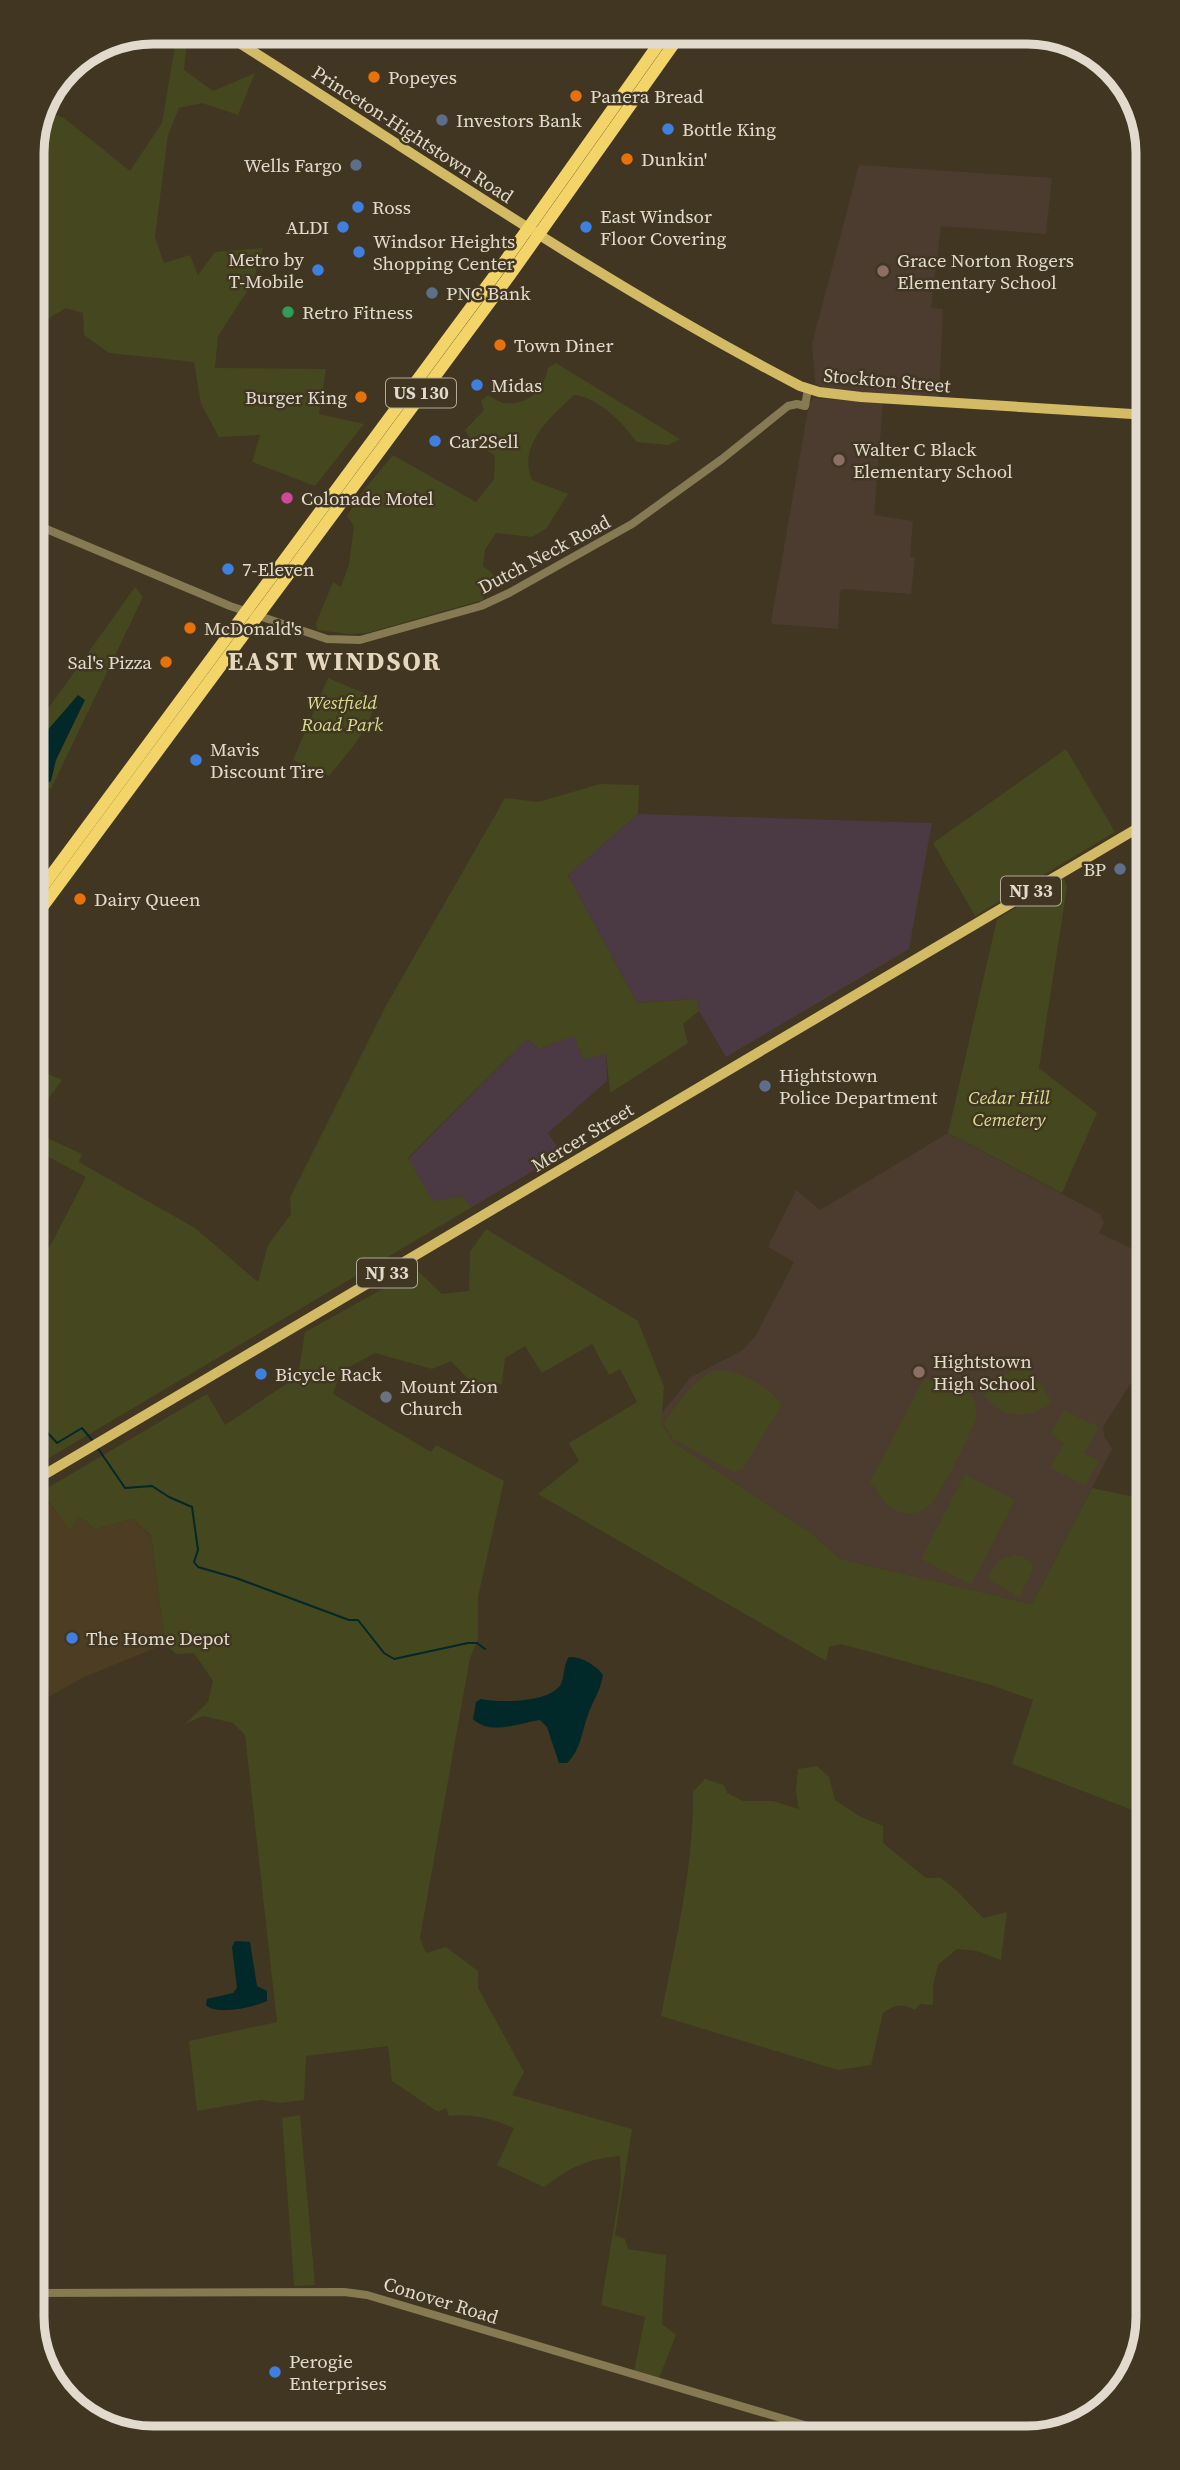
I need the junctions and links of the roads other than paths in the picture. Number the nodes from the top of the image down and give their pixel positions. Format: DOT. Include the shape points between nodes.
graph roads {
  1 [pos="241,44"];
  2 [pos="659,44"];
  3 [pos="673,44"];
  4 [pos="533,232"];
  5 [pos="435,353"];
  6 [pos="438,370"];
  7 [pos="808,389"];
  8 [pos="788,406"];
  9 [pos="396,407"];
  10 [pos="1136,414"];
  11 [pos="398,423"];
  12 [pos="44,528"];
  13 [pos="251,613"];
  14 [pos="1136,830"];
  15 [pos="44,885"];
  16 [pos="44,904"];
  17 [pos="44,1475"];
  18 [pos="44,2293"];
  19 [pos="808,2426"];
  1 -- 4 [label="main road, Princeton-Hightstown Road"];
  2 -- 4 [label="highway, US 130"];
  3 -- 4 [label="highway, US 130"];
  4 -- 5 [label="highway, US 130"];
  4 -- 6 [label="highway, US 130"];
  4 -- 7 [label="main road, Stockton Street"];
  5 -- 6 [label="highway"];
  5 -- 9 [label="highway, US 130"];
  6 -- 11 [label="highway, US 130"];
  7 -- 8 [label="street, Dutch Neck Road"];
  7 -- 8 [label="street" via="805,406"];
  7 -- 10 [label="main road, Stockton Street" via="861,397"];
  8 -- 13 [label="street, Dutch Neck Road" via="632,524 481,606 351,641 327,639"];
  9 -- 11 [label="highway"];
  9 -- 13 [label="highway, US 130"];
  11 -- 13 [label="highway, US 130"];
  12 -- 13 [label="street, Dutch Neck Road"];
  13 -- 15 [label="highway, US 130"];
  13 -- 16 [label="highway, US 130"];
  14 -- 17 [label="main road, Mercer Street / NJ 33"];
  18 -- 19 [label="street, Conover Road" via="367,2295"];
}
